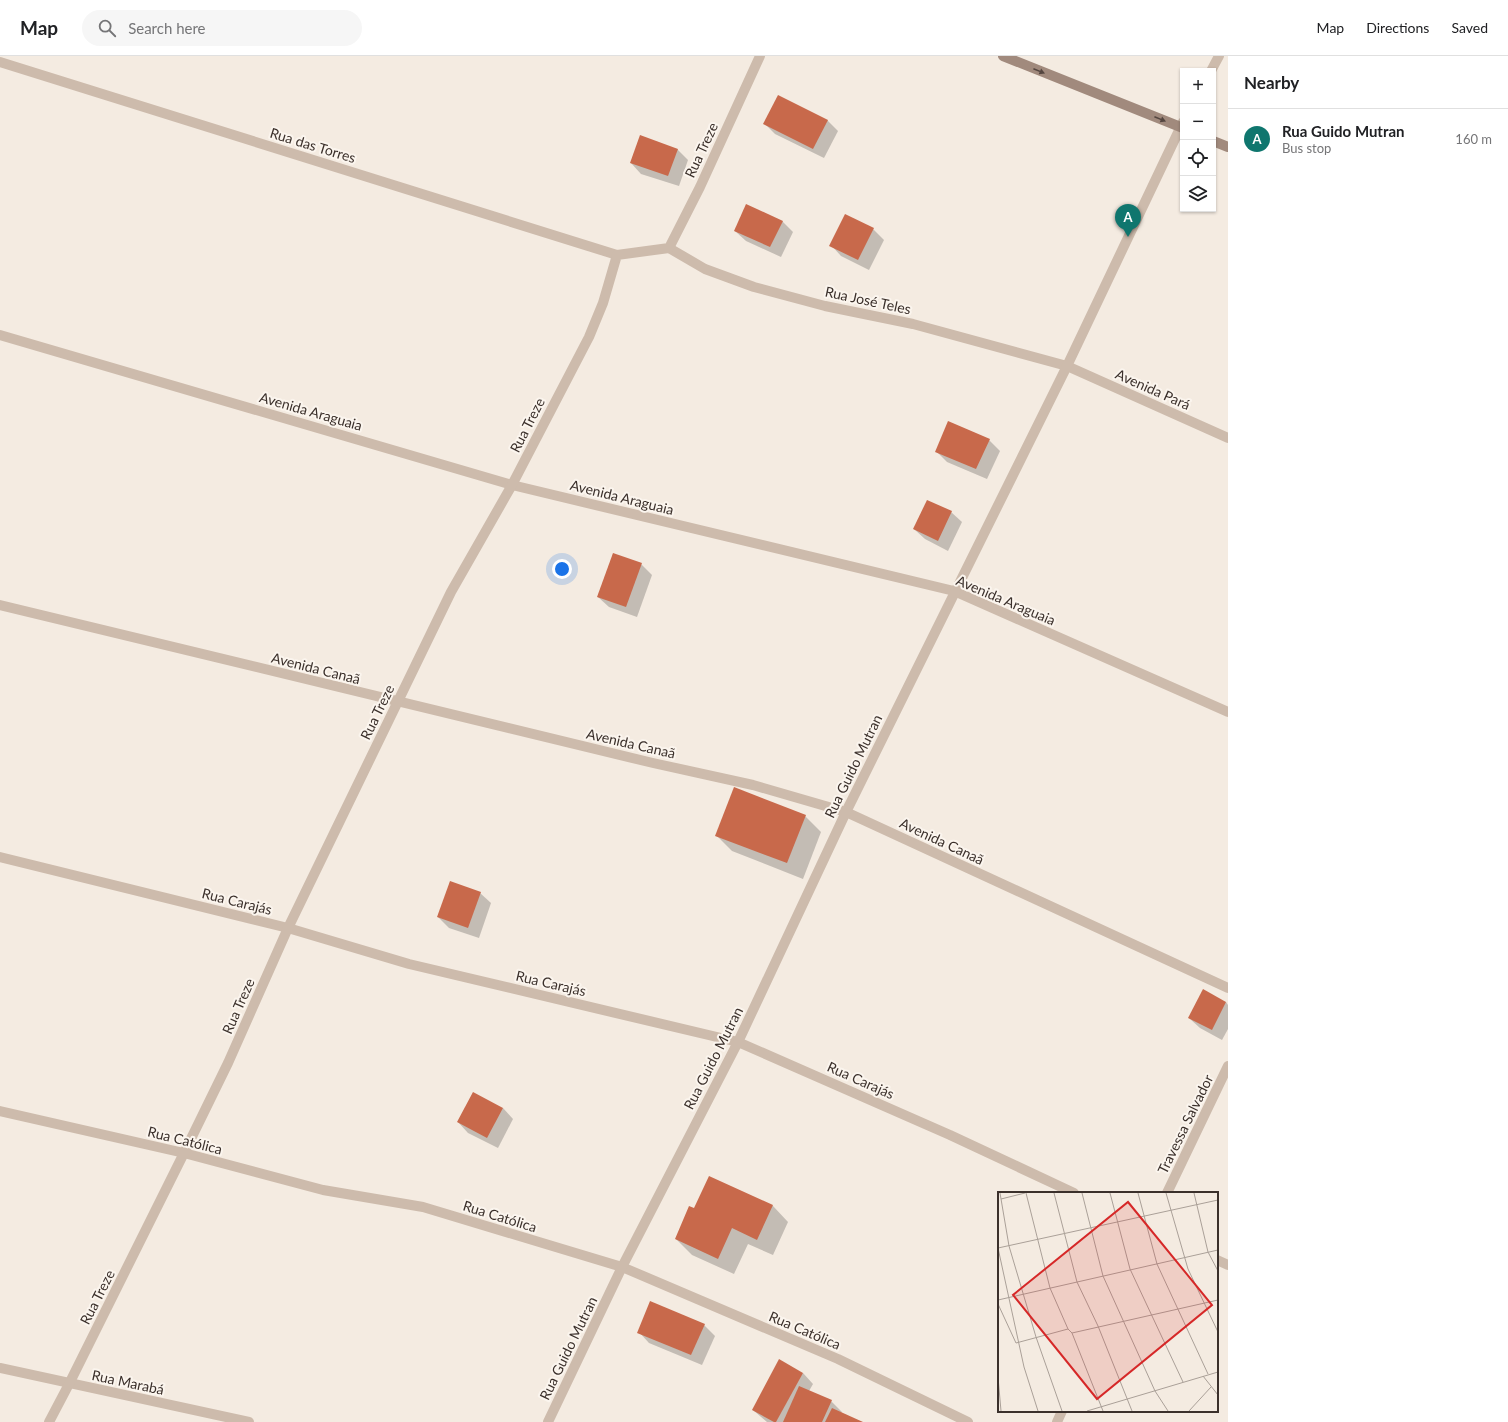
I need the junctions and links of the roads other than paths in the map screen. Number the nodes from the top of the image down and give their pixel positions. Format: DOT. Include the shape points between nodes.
graph roads {
  1 [pos="760,56"];
  2 [pos="1003,56"];
  3 [pos="1219,56"];
  4 [pos="0,62"];
  5 [pos="1213,68"];
  6 [pos="1180,125"];
  7 [pos="1180,130"];
  8 [pos="1216,142"];
  9 [pos="1228,147"];
  10 [pos="668,248"];
  11 [pos="617,256"];
  12 [pos="0,335"];
  13 [pos="1066,366"];
  14 [pos="1228,438"];
  15 [pos="512,485"];
  16 [pos="954,591"];
  17 [pos="0,605"];
  18 [pos="397,702"];
  19 [pos="1228,712"];
  20 [pos="846,812"];
  21 [pos="0,858"];
  22 [pos="288,928"];
  23 [pos="1228,988"];
  24 [pos="738,1042"];
  25 [pos="1228,1066"];
  26 [pos="0,1111"];
  27 [pos="184,1153"];
  28 [pos="1072,1192"];
  29 [pos="1167,1192"];
  30 [pos="1218,1260"];
  31 [pos="1228,1265"];
  32 [pos="622,1267"];
  33 [pos="0,1368"];
  34 [pos="69,1384"];
  35 [pos="1062,1412"];
  36 [pos="49,1422"];
  37 [pos="249,1422"];
  38 [pos="548,1422"];
  39 [pos="968,1422"];
  40 [pos="1057,1422"];
  1 -- 10 [label="street, Rua Treze" via="700,187"];
  2 -- 6 [label="street, one-way"];
  3 -- 5 [label="street"];
  4 -- 11 [label="street, Rua das Torres"];
  7 -- 13 [label="street, Rua Guido Mutran"];
  8 -- 9 [label="street"];
  10 -- 11 [label="street"];
  10 -- 13 [label="street, Rua José Teles" via="705,269 754,287 824,306 913,324"];
  11 -- 15 [label="street, Rua Treze" via="603,303 589,336"];
  12 -- 15 [label="street, Avenida Araguaia"];
  13 -- 14 [label="street, Avenida Pará"];
  13 -- 16 [label="street, Rua Guido Mutran"];
  15 -- 16 [label="street, Avenida Araguaia"];
  15 -- 18 [label="street, Rua Treze" via="451,592"];
  16 -- 19 [label="street, Avenida Araguaia"];
  16 -- 20 [label="street, Rua Guido Mutran"];
  17 -- 18 [label="street, Avenida Canaã"];
  18 -- 20 [label="street, Avenida Canaã" via="653,764 753,784"];
  18 -- 22 [label="street, Rua Treze"];
  20 -- 23 [label="street, Avenida Canaã"];
  20 -- 24 [label="street, Rua Guido Mutran"];
  21 -- 22 [label="street, Rua Carajás"];
  22 -- 24 [label="street, Rua Carajás" via="409,964"];
  22 -- 27 [label="street, Rua Treze" via="228,1063"];
  24 -- 28 [label="street, Rua Carajás" via="950,1135"];
  24 -- 32 [label="street, Rua Guido Mutran"];
  25 -- 29 [label="street, Travessa Salvador"];
  26 -- 27 [label="street, Rua Católica"];
  27 -- 32 [label="street, Rua Católica" via="323,1190 422,1207"];
  27 -- 34 [label="street, Rua Treze"];
  30 -- 31 [label="street"];
  32 -- 38 [label="street, Rua Guido Mutran"];
  32 -- 39 [label="street, Rua Católica" via="838,1359"];
  33 -- 34 [label="street, Rua Marabá"];
  34 -- 36 [label="street, Rua Treze"];
  34 -- 37 [label="street, Rua Marabá"];
  35 -- 40 [label="street"];
}
